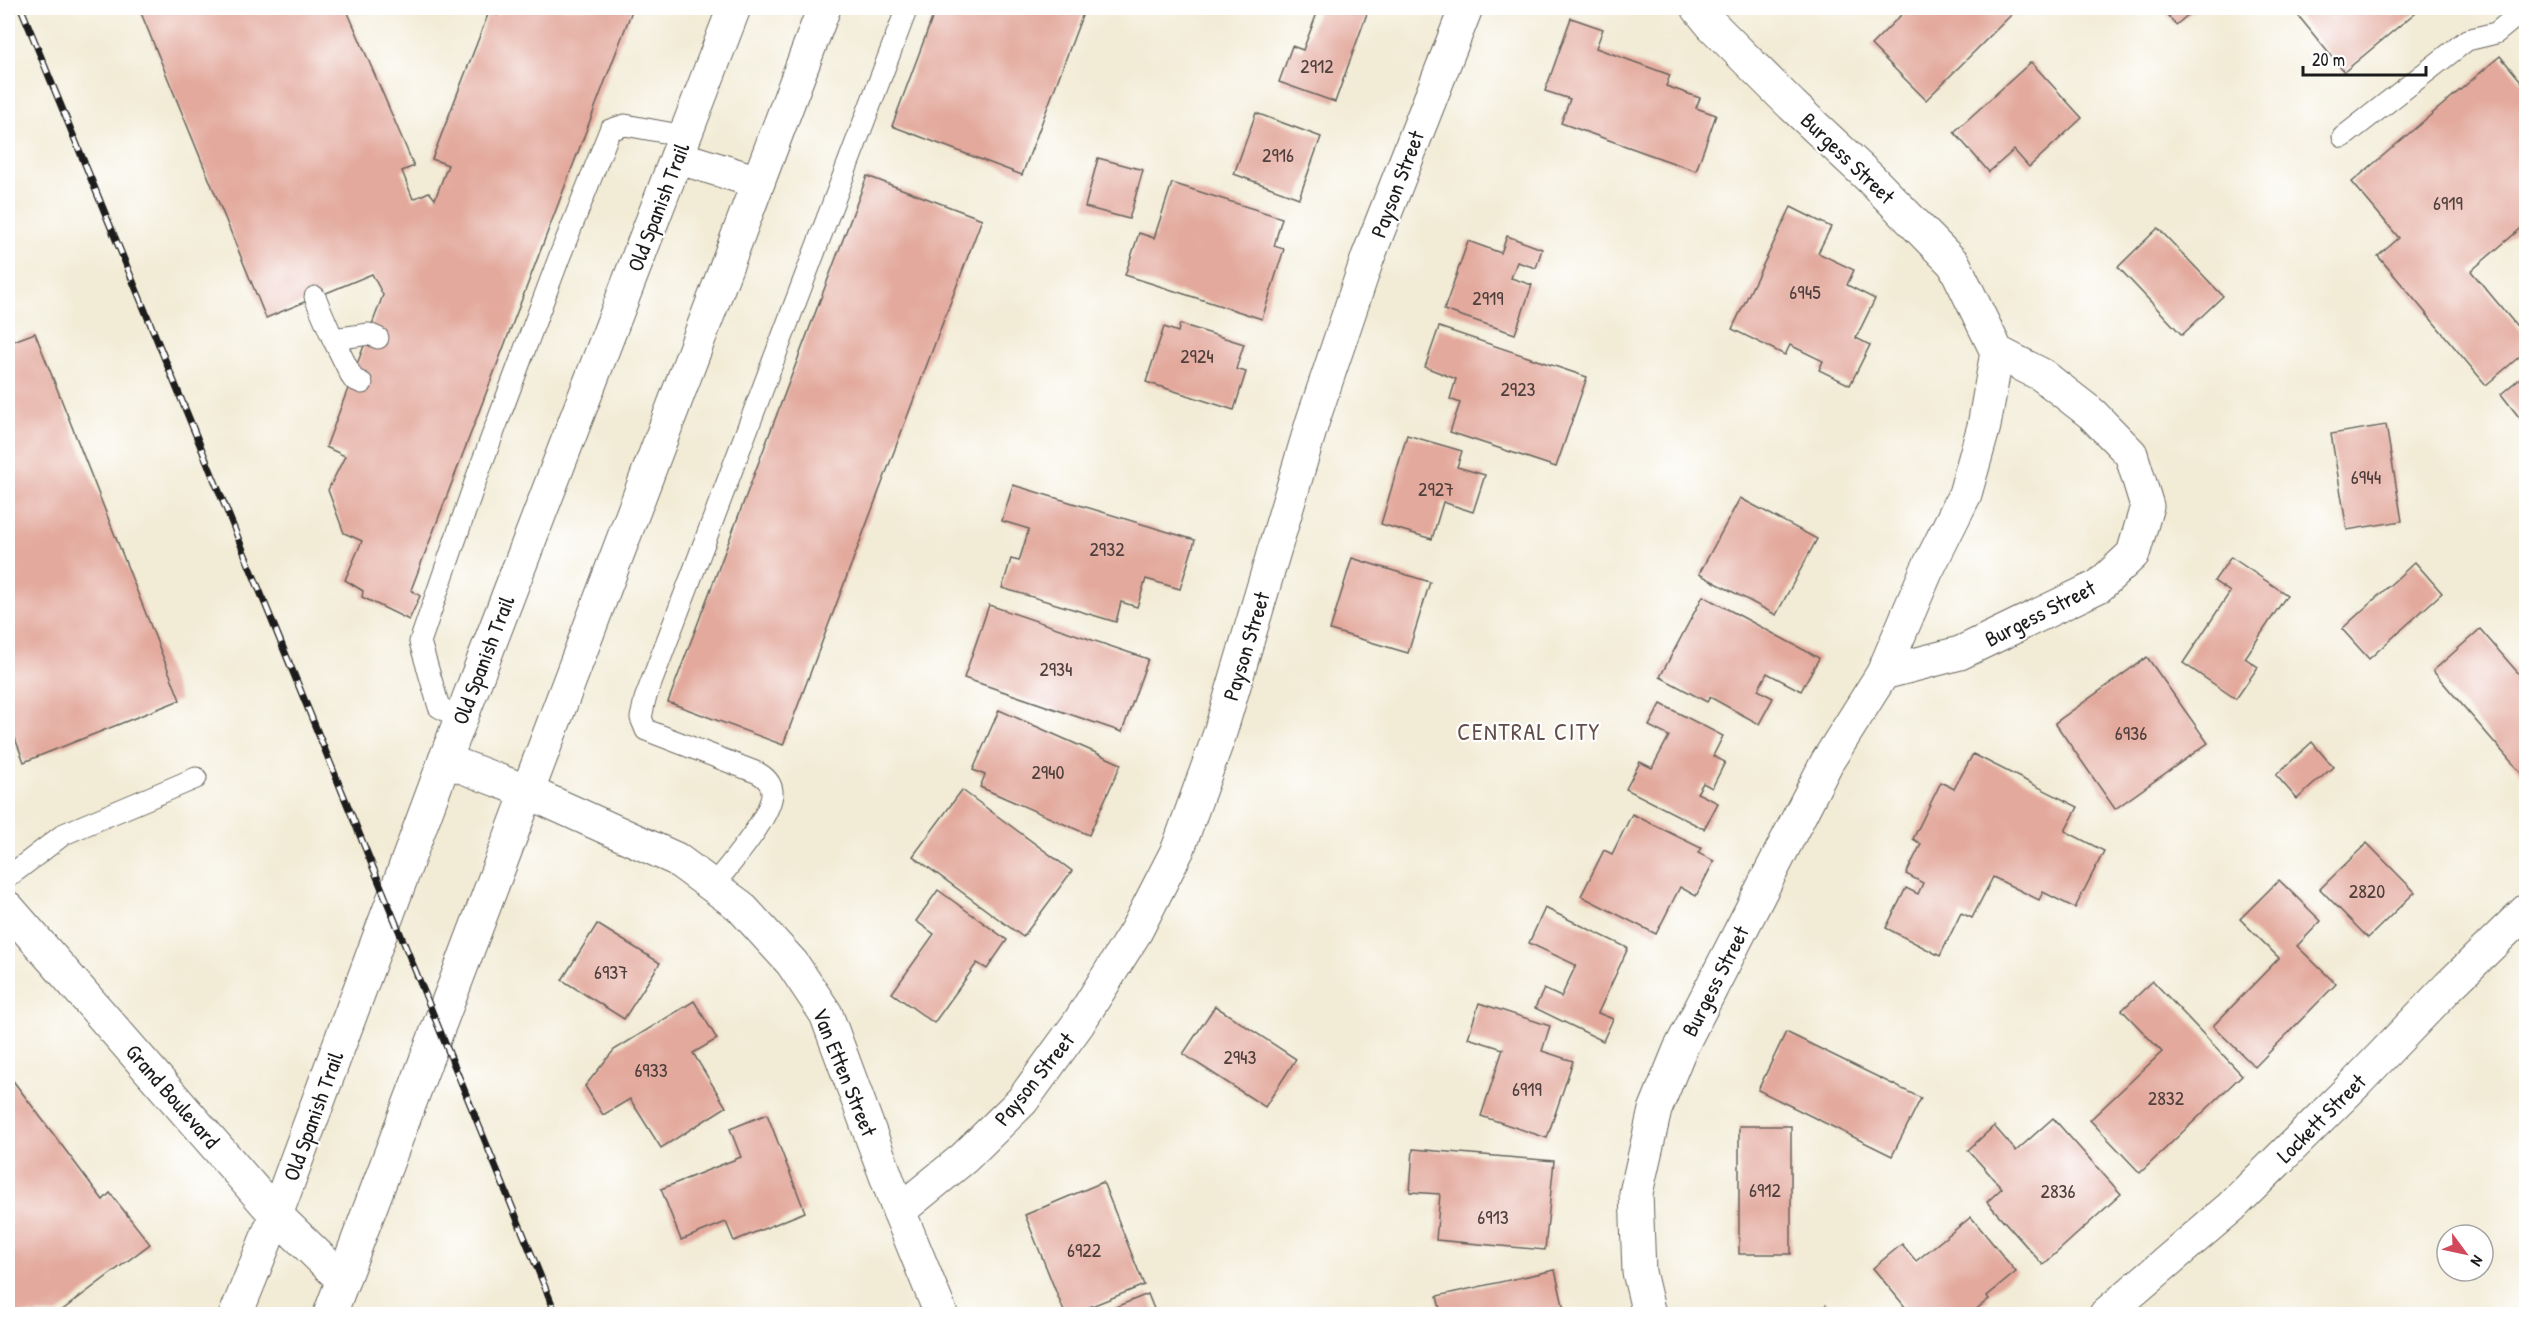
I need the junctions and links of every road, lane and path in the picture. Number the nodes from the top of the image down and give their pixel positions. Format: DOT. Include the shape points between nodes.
graph roads {
  1 [pos="734,8"];
  2 [pos="824,8"];
  3 [pos="907,8"];
  4 [pos="1466,8"];
  5 [pos="1698,8"];
  6 [pos="2526,8"];
  7 [pos="2343,137"];
  8 [pos="681,146"];
  9 [pos="758,182"];
  10 [pos="315,297"];
  11 [pos="378,338"];
  12 [pos="333,339"];
  13 [pos="1997,352"];
  14 [pos="362,383"];
  15 [pos="1883,673"];
  16 [pos="461,719"];
  17 [pos="445,760"];
  18 [pos="196,778"];
  19 [pos="528,792"];
  20 [pos="8,877"];
  21 [pos="713,886"];
  22 [pos="8,908"];
  23 [pos="2526,911"];
  24 [pos="899,1211"];
  25 [pos="276,1215"];
  26 [pos="343,1280"];
  27 [pos="236,1314"];
  28 [pos="330,1314"];
  29 [pos="941,1314"];
  30 [pos="1649,1314"];
  31 [pos="2106,1314"];
  1 -- 8 [label="street, Old Spanish Trail"];
  2 -- 9 [label="street"];
  3 -- 21 [label="lane" via="643,708 641,718 646,730 758,773 767,779 772,790 768,812"];
  4 -- 24 [label="street, Payson Street" via="1368,257 1313,420 1219,736 1178,849 1136,931 1078,1024 1022,1101 964,1158"];
  5 -- 13 [label="street, Burgess Street" via="1954,264"];
  6 -- 7 [label="lane" via="2496,33 2468,40"];
  8 -- 9 [label="street"];
  8 -- 16 [label="street, Old Spanish Trail"];
  8 -- 16 [label="lane" via="625,125 610,130 506,390 420,642 439,707"];
  9 -- 19 [label="street"];
  10 -- 12 [label="lane"];
  11 -- 12 [label="lane" via="369,334"];
  12 -- 14 [label="lane" via="353,379"];
  13 -- 15 [label="street, Burgess Street" via="1984,426 1965,494"];
  13 -- 15 [label="street, Burgess Street" via="2042,375 2092,414 2131,454 2147,506 2133,554 2099,586 1960,653"];
  15 -- 30 [label="street, Burgess Street" via="1827,762 1680,1049 1655,1110 1636,1193 1639,1272"];
  16 -- 17 [label="street, Old Spanish Trail"];
  17 -- 19 [label="street, Van Etten Street"];
  17 -- 25 [label="street, Old Spanish Trail"];
  18 -- 20 [label="lane" via="64,834"];
  19 -- 21 [label="street, Van Etten Street" via="676,859"];
  19 -- 26 [label="street"];
  21 -- 24 [label="street, Van Etten Street" via="740,906 792,963 826,1014"];
  22 -- 25 [label="street, Grand Boulevard"];
  23 -- 31 [label="street, Lockett Street" via="2231,1207"];
  24 -- 29 [label="street, Van Etten Street"];
  25 -- 26 [label="street, Grand Boulevard"];
  25 -- 27 [label="street, Old Spanish Trail"];
  26 -- 28 [label="street"];
}
